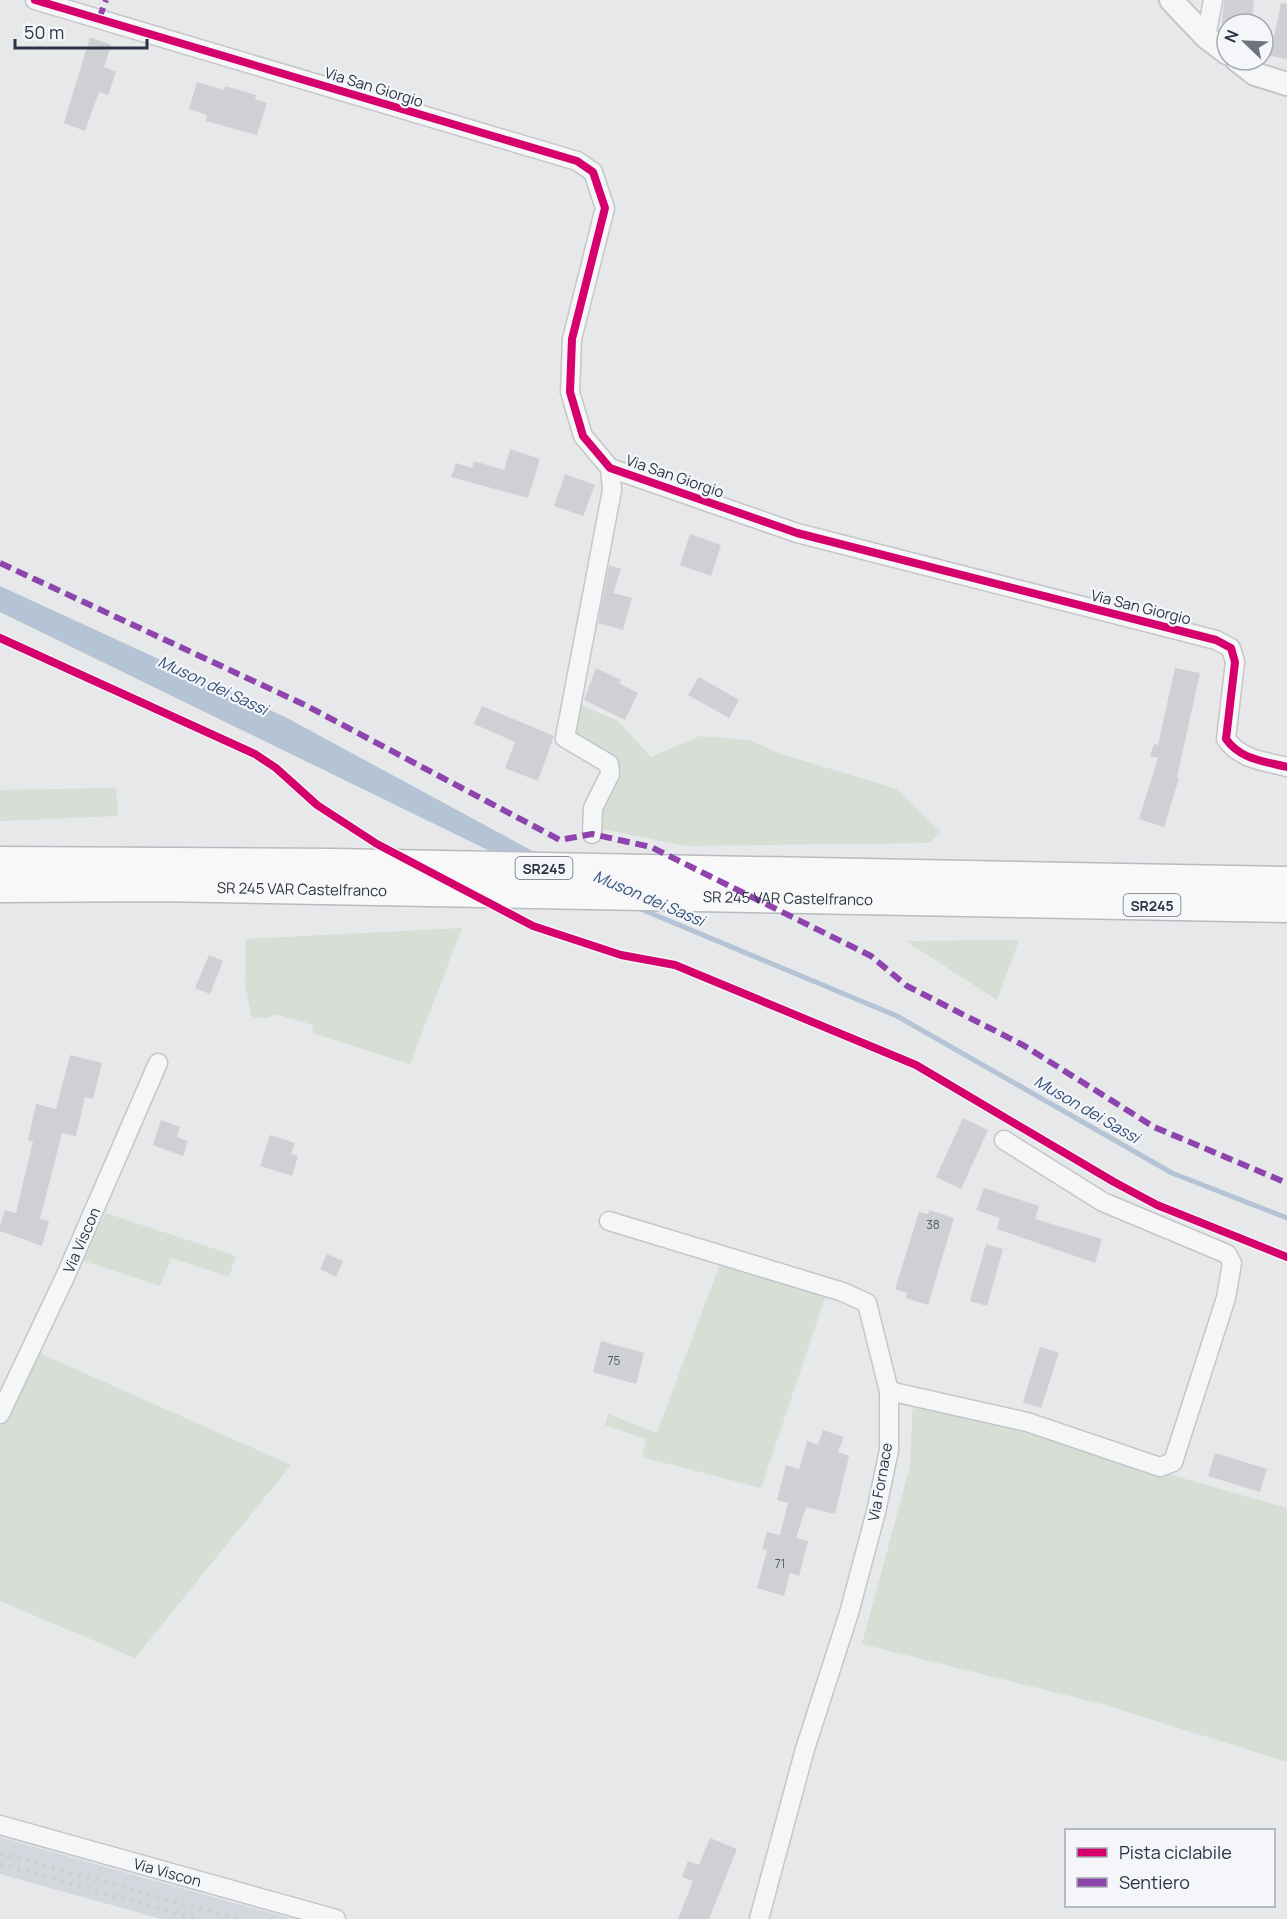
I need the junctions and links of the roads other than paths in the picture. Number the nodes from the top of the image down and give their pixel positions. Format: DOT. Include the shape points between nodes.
graph roads {
  1 [pos="35,0"];
  2 [pos="1172,0"];
  3 [pos="1213,0"];
  4 [pos="1206,38"];
  5 [pos="1215,44"];
  6 [pos="1252,72"];
  7 [pos="1287,84"];
  8 [pos="610,468"];
  9 [pos="1287,767"];
  10 [pos="592,834"];
  11 [pos="0,862"];
  12 [pos="1287,882"];
  13 [pos="0,886"];
  14 [pos="1287,907"];
  15 [pos="158,1063"];
  16 [pos="1004,1140"];
  17 [pos="609,1221"];
  18 [pos="889,1391"];
  19 [pos="0,1414"];
  20 [pos="0,1825"];
  21 [pos="336,1919"];
  22 [pos="759,1919"];
  1 -- 8 [label="street, Via San Giorgio" via="577,161 593,172 605,208 572,339 570,392 583,436"];
  2 -- 4 [label="street"];
  3 -- 4 [label="street"];
  4 -- 5 [label="street"];
  6 -- 7 [label="street"];
  8 -- 9 [label="street, Via San Giorgio" via="797,533 1216,640 1231,648 1235,662 1226,739 1235,751 1249,758"];
  8 -- 10 [label="street" via="612,490 565,738 609,764 610,774 593,808"];
  11 -- 12 [label="highway, SR 245 VAR Castelfranco / SR245" via="333,864"];
  13 -- 14 [label="highway, SR 245 VAR Castelfranco / SR245"];
  15 -- 19 [label="street, Via Viscon" via="65,1277"];
  16 -- 18 [label="street" via="1103,1202 1227,1254 1232,1263 1226,1298 1173,1462 1160,1467 1027,1422"];
  17 -- 18 [label="street, Via Fornace" via="833,1289 867,1303"];
  18 -- 22 [label="street, Via Fornace" via="889,1450 876,1512"];
  20 -- 21 [label="street, Via Viscon"];
}
